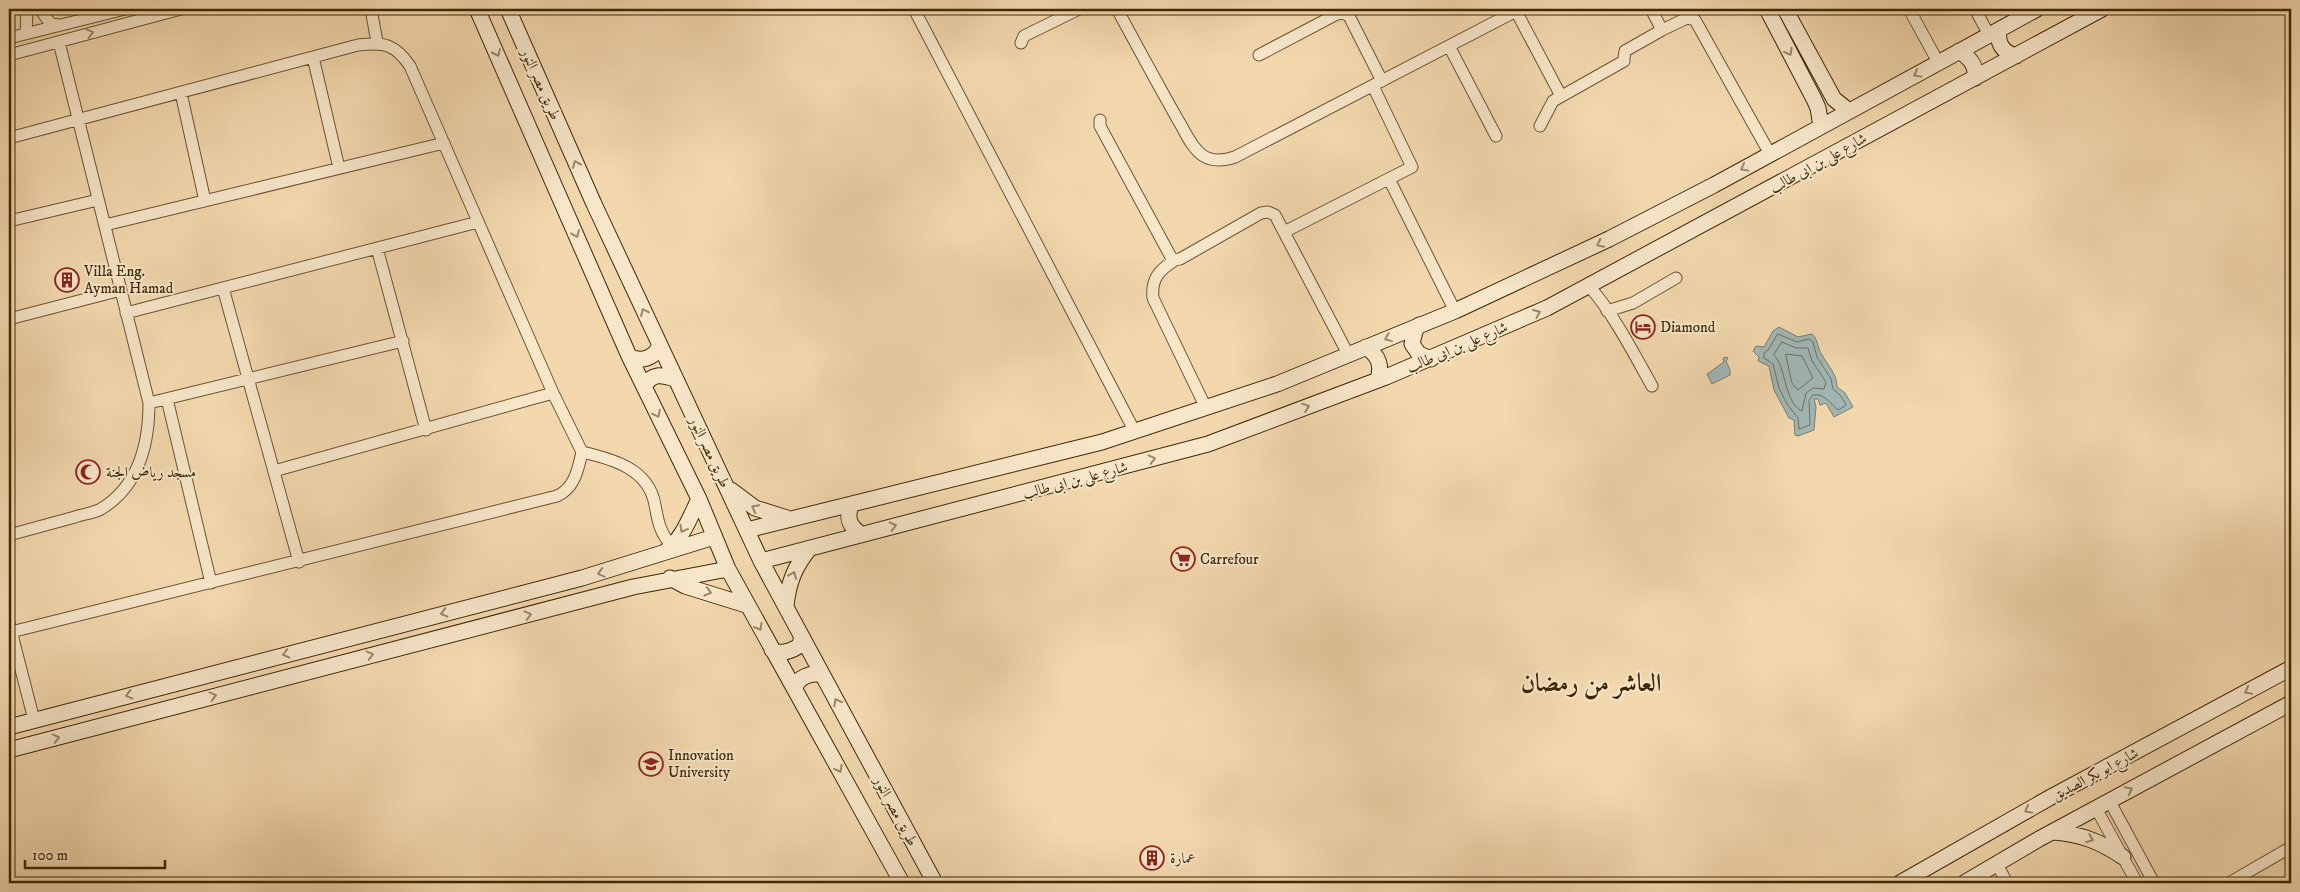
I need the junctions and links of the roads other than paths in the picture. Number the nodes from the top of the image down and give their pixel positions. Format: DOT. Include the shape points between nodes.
graph roads {
  1 [pos="27,9"];
  2 [pos="40,9"];
  3 [pos="124,9"];
  4 [pos="181,9"];
  5 [pos="370,9"];
  6 [pos="477,9"];
  7 [pos="508,9"];
  8 [pos="914,9"];
  9 [pos="1079,9"];
  10 [pos="1117,9"];
  11 [pos="1651,9"];
  12 [pos="1767,9"];
  13 [pos="1785,9"];
  14 [pos="1910,9"];
  15 [pos="1975,9"];
  16 [pos="2037,9"];
  17 [pos="2102,9"];
  18 [pos="1518,10"];
  19 [pos="59,25"];
  20 [pos="1662,30"];
  21 [pos="1994,32"];
  22 [pos="26,34"];
  23 [pos="9,38"];
  24 [pos="59,42"];
  25 [pos="377,42"];
  26 [pos="1021,43"];
  27 [pos="1449,46"];
  28 [pos="1959,51"];
  29 [pos="9,54"];
  30 [pos="1259,55"];
  31 [pos="2016,56"];
  32 [pos="313,57"];
  33 [pos="1938,62"];
  34 [pos="1974,78"];
  35 [pos="1377,83"];
  36 [pos="181,93"];
  37 [pos="1561,96"];
  38 [pos="1849,111"];
  39 [pos="1100,120"];
  40 [pos="78,121"];
  41 [pos="1540,126"];
  42 [pos="1821,126"];
  43 [pos="1496,136"];
  44 [pos="9,138"];
  45 [pos="444,143"];
  46 [pos="1770,154"];
  47 [pos="339,168"];
  48 [pos="1389,179"];
  49 [pos="98,200"];
  50 [pos="205,201"];
  51 [pos="9,222"];
  52 [pos="478,222"];
  53 [pos="105,225"];
  54 [pos="1284,232"];
  55 [pos="377,248"];
  56 [pos="1175,260"];
  57 [pos="1676,278"];
  58 [pos="1589,286"];
  59 [pos="223,288"];
  60 [pos="121,290"];
  61 [pos="1455,311"];
  62 [pos="1607,311"];
  63 [pos="126,313"];
  64 [pos="9,319"];
  65 [pos="1419,326"];
  66 [pos="403,341"];
  67 [pos="660,345"];
  68 [pos="1366,348"];
  69 [pos="1348,354"];
  70 [pos="629,356"];
  71 [pos="1431,359"];
  72 [pos="248,379"];
  73 [pos="675,379"];
  74 [pos="1378,380"];
  75 [pos="644,386"];
  76 [pos="1652,386"];
  77 [pos="553,393"];
  78 [pos="167,399"];
  79 [pos="149,403"];
  80 [pos="1206,408"];
  81 [pos="426,430"];
  82 [pos="1134,432"];
  83 [pos="582,452"];
  84 [pos="274,471"];
  85 [pos="725,484"];
  86 [pos="699,499"];
  87 [pos="851,506"];
  88 [pos="791,518"];
  89 [pos="747,530"];
  90 [pos="861,534"];
  91 [pos="9,535"];
  92 [pos="714,537"];
  93 [pos="810,548"];
  94 [pos="667,550"];
  95 [pos="761,561"];
  96 [pos="299,562"];
  97 [pos="626,566"];
  98 [pos="728,569"];
  99 [pos="670,578"];
  100 [pos="212,583"];
  101 [pos="633,587"];
  102 [pos="746,604"];
  103 [pos="786,607"];
  104 [pos="10,628"];
  105 [pos="802,638"];
  106 [pos="772,650"];
  107 [pos="2291,668"];
  108 [pos="822,675"];
  109 [pos="795,689"];
  110 [pos="2291,703"];
  111 [pos="34,720"];
  112 [pos="9,727"];
  113 [pos="9,750"];
  114 [pos="2103,804"];
  115 [pos="2121,822"];
  116 [pos="2107,829"];
  117 [pos="2054,832"];
  118 [pos="2291,847"];
  119 [pos="2122,857"];
  120 [pos="1997,864"];
  121 [pos="902,883"];
  122 [pos="935,883"];
  123 [pos="1900,883"];
  124 [pos="1964,883"];
  125 [pos="2007,883"];
  126 [pos="2137,883"];
  127 [pos="2154,883"];
  128 [pos="2229,883"];
  1 -- 22 [label="street"];
  2 -- 19 [label="street" via="50,23"];
  3 -- 19 [label="street"];
  24 -- 4 [label="street, one-way"];
  5 -- 25 [label="street"];
  6 -- 70 [label="street, طريق مصر النور, one-way"];
  67 -- 7 [label="street, طريق مصر النور, one-way"];
  8 -- 82 [label="street"];
  9 -- 26 [label="street" via="1024,36"];
  10 -- 35 [label="street" via="1193,146 1212,160 1234,157"];
  11 -- 20 [label="street"];
  12 -- 42 [label="street, one-way" via="1814,99"];
  13 -- 38 [label="street" via="1834,99"];
  14 -- 33 [label="street"];
  15 -- 21 [label="street"];
  16 -- 21 [label="street, شارع على بن ابى طالب"];
  17 -- 31 [label="street, شارع على بن ابى طالب"];
  18 -- 27 [label="street"];
  18 -- 37 [label="street"];
  19 -- 22 [label="street"];
  20 -- 37 [label="street" via="1625,51 1624,60"];
  20 -- 46 [label="street" via="1687,18 1695,20"];
  21 -- 28 [label="street, شارع على بن ابى طالب"];
  21 -- 31 [label="street" via="2002,47"];
  22 -- 23 [label="street"];
  24 -- 29 [label="street"];
  24 -- 40 [label="street"];
  25 -- 32 [label="street"];
  25 -- 45 [label="street" via="402,54 410,66"];
  27 -- 35 [label="street"];
  27 -- 43 [label="street"];
  28 -- 33 [label="street, شارع على بن ابى طالب"];
  28 -- 34 [label="street" via="1973,64"];
  30 -- 35 [label="street" via="1343,13 1349,16"];
  31 -- 34 [label="street, شارع على بن ابى طالب"];
  32 -- 36 [label="street"];
  32 -- 47 [label="street"];
  33 -- 38 [label="street, شارع على بن ابى طالب, one-way"];
  34 -- 58 [label="street, شارع على بن ابى طالب"];
  35 -- 48 [label="street" via="1412,167"];
  36 -- 40 [label="street"];
  36 -- 50 [label="street"];
  37 -- 41 [label="street" via="1553,101"];
  38 -- 42 [label="street, شارع على بن ابى طالب"];
  39 -- 56 [label="street" via="1120,165"];
  40 -- 44 [label="street"];
  40 -- 49 [label="street"];
  42 -- 46 [label="street, شارع على بن ابى طالب"];
  45 -- 47 [label="street"];
  45 -- 52 [label="street"];
  46 -- 61 [label="street, شارع على بن ابى طالب, one-way" via="1608,239"];
  47 -- 50 [label="street"];
  48 -- 54 [label="street"];
  48 -- 61 [label="street"];
  49 -- 51 [label="street"];
  49 -- 53 [label="street"];
  50 -- 53 [label="street"];
  52 -- 55 [label="street"];
  52 -- 77 [label="street"];
  53 -- 60 [label="street"];
  54 -- 56 [label="street" via="1275,215 1268,212"];
  54 -- 69 [label="street"];
  55 -- 59 [label="street"];
  55 -- 66 [label="street"];
  56 -- 80 [label="street" via="1154,278 1154,298"];
  57 -- 62 [label="street" via="1633,303"];
  58 -- 62 [label="street"];
  71 -- 58 [label="street, شارع على بن ابى طالب, one-way"];
  59 -- 63 [label="street"];
  59 -- 72 [label="street"];
  60 -- 63 [label="street"];
  60 -- 64 [label="street"];
  61 -- 65 [label="street, شارع على بن ابى طالب"];
  62 -- 76 [label="street"];
  63 -- 79 [label="street"];
  65 -- 68 [label="street, شارع على بن ابى طالب, one-way"];
  65 -- 71 [label="street" via="1412,344 1419,354"];
  66 -- 72 [label="street"];
  66 -- 81 [label="street"];
  67 -- 70 [label="street" via="654,354 644,359"];
  67 -- 73 [label="street, طريق مصر النور"];
  68 -- 69 [label="street, شارع على بن ابى طالب"];
  68 -- 74 [label="street" via="1380,362"];
  69 -- 80 [label="street, شارع على بن ابى طالب" via="1277,384"];
  70 -- 75 [label="street, طريق مصر النور"];
  71 -- 74 [label="street, شارع على بن ابى طالب"];
  72 -- 78 [label="street"];
  72 -- 84 [label="street"];
  73 -- 75 [label="street" via="660,374 650,378"];
  73 -- 85 [label="street, طريق مصر النور"];
  90 -- 74 [label="street, شارع على بن ابى طالب, one-way" via="1208,444"];
  75 -- 86 [label="street, طريق مصر النور, one-way"];
  77 -- 81 [label="street"];
  77 -- 83 [label="street"];
  78 -- 79 [label="street"];
  78 -- 100 [label="street"];
  79 -- 91 [label="street" via="149,430 144,453 134,476 119,495 99,510"];
  80 -- 82 [label="street, شارع على بن ابى طالب"];
  81 -- 84 [label="street"];
  82 -- 87 [label="street, شارع على بن ابى طالب"];
  83 -- 94 [label="street" via="621,464 650,485"];
  83 -- 96 [label="street" via="573,482 563,494"];
  84 -- 96 [label="street"];
  88 -- 85 [label="street, one-way" via="755,508"];
  85 -- 89 [label="street, طريق مصر النور"];
  86 -- 92 [label="street, طريق مصر النور"];
  86 -- 94 [label="street, one-way"];
  87 -- 88 [label="street, شارع على بن ابى طالب"];
  87 -- 90 [label="street" via="851,526"];
  88 -- 89 [label="street, شارع على بن ابى طالب"];
  89 -- 95 [label="street, طريق مصر النور"];
  90 -- 93 [label="street, شارع على بن ابى طالب"];
  92 -- 94 [label="street"];
  92 -- 98 [label="street, طريق مصر النور"];
  93 -- 95 [label="street, شارع على بن ابى طالب"];
  103 -- 93 [label="street, one-way" via="792,575"];
  94 -- 97 [label="street"];
  95 -- 103 [label="street, طريق مصر النور"];
  96 -- 100 [label="street"];
  97 -- 101 [label="street"];
  97 -- 111 [label="street, one-way"];
  98 -- 99 [label="street"];
  98 -- 102 [label="street, طريق مصر النور"];
  99 -- 101 [label="street"];
  99 -- 102 [label="street, one-way"];
  100 -- 104 [label="street"];
  113 -- 101 [label="street, one-way"];
  102 -- 106 [label="street, طريق مصر النور, one-way"];
  103 -- 105 [label="street, طريق مصر النور"];
  104 -- 111 [label="street"];
  105 -- 106 [label="street" via="799,646 792,650 780,653"];
  105 -- 108 [label="street, طريق مصر النور"];
  106 -- 109 [label="street, طريق مصر النور"];
  107 -- 123 [label="street, شارع ابو بكر الصديق, one-way"];
  108 -- 109 [label="street" via="806,676 798,681"];
  122 -- 108 [label="street, طريق مصر النور, one-way"];
  109 -- 121 [label="street, طريق مصر النور, one-way"];
  114 -- 110 [label="street, شارع ابو بكر الصديق, one-way"];
  111 -- 112 [label="street"];
  114 -- 115 [label="street"];
  114 -- 116 [label="street"];
  114 -- 117 [label="street, شارع ابو بكر الصديق"];
  115 -- 116 [label="street"];
  115 -- 127 [label="street"];
  116 -- 119 [label="street"];
  117 -- 119 [label="street, one-way" via="2097,841"];
  117 -- 120 [label="street, شارع ابو بكر الصديق"];
  118 -- 128 [label="street"];
  119 -- 126 [label="street"];
  120 -- 124 [label="street, شارع ابو بكر الصديق"];
  120 -- 125 [label="street"];
}
